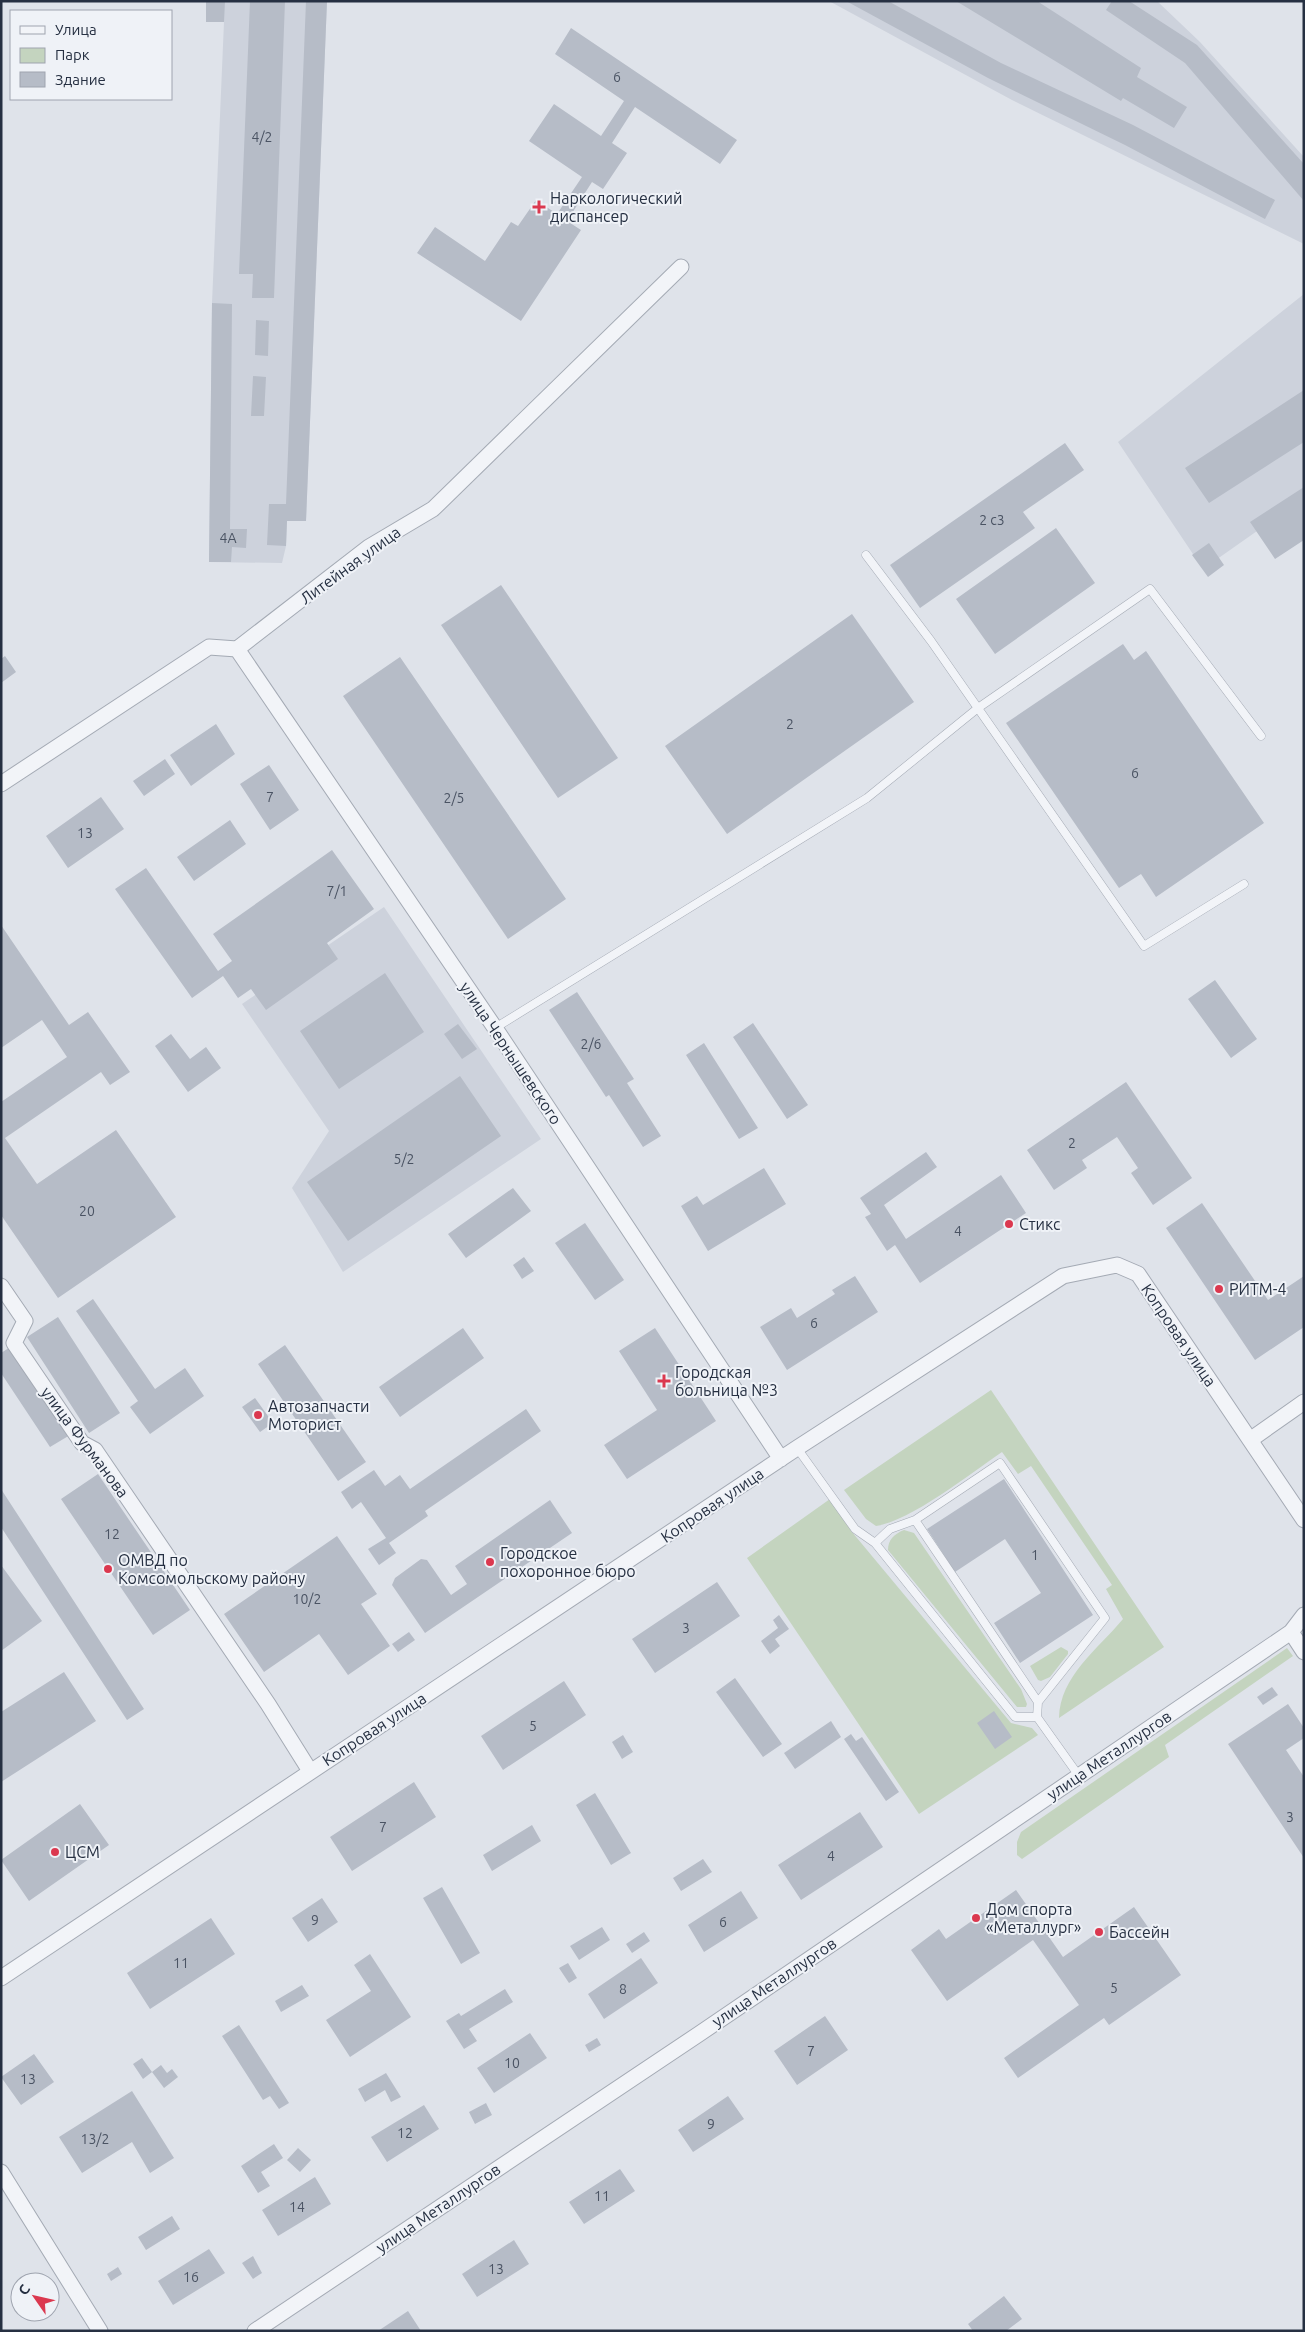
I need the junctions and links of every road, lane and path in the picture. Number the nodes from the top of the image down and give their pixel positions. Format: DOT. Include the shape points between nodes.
graph roads {
  1 [pos="682,266"];
  2 [pos="866,555"];
  3 [pos="237,649"];
  4 [pos="978,708"];
  5 [pos="1261,736"];
  6 [pos="1,784"];
  7 [pos="1244,884"];
  8 [pos="495,1028"];
  9 [pos="1,1286"];
  10 [pos="1304,1402"];
  11 [pos="1250,1440"];
  12 [pos="797,1448"];
  13 [pos="781,1459"];
  14 [pos="915,1520"];
  15 [pos="1304,1520"];
  16 [pos="875,1543"];
  17 [pos="1304,1616"];
  18 [pos="1291,1632"];
  19 [pos="1304,1652"];
  20 [pos="1038,1702"];
  21 [pos="1037,1717"];
  22 [pos="310,1771"];
  23 [pos="1079,1776"];
  24 [pos="1,1978"];
  25 [pos="1,2172"];
  26 [pos="100,2331"];
  27 [pos="255,2331"];
  1 -- 3 [label="street, Литейная улица" via="433,509 369,547"];
  2 -- 4 [label="lane"];
  3 -- 6 [label="street" via="209,647"];
  3 -- 8 [label="street, улица Чернышевского"];
  4 -- 5 [label="lane" via="1150,589"];
  4 -- 7 [label="lane" via="1144,946"];
  4 -- 8 [label="lane" via="867,798"];
  8 -- 13 [label="street, улица Чернышевского"];
  9 -- 22 [label="street, улица Фурманова" via="25,1321 14,1343 82,1443 95,1450"];
  10 -- 11 [label="street"];
  11 -- 12 [label="street, Копровая улица" via="1138,1274 1118,1265 1063,1276"];
  11 -- 15 [label="street, Копровая улица"];
  12 -- 13 [label="street, Копровая улица"];
  12 -- 16 [label="lane" via="855,1529"];
  13 -- 22 [label="street, Копровая улица"];
  14 -- 16 [label="lane" via="890,1529"];
  14 -- 20 [label="lane"];
  14 -- 20 [label="lane" via="1000,1463 1006,1471 1105,1618"];
  16 -- 21 [label="lane" via="1015,1717"];
  17 -- 18 [label="street"];
  18 -- 19 [label="street"];
  18 -- 23 [label="street, улица Металлургов"];
  20 -- 21 [label="lane"];
  21 -- 23 [label="lane"];
  22 -- 24 [label="street, Копровая улица"];
  23 -- 27 [label="street, улица Металлургов"];
  25 -- 26 [label="street"];
}
